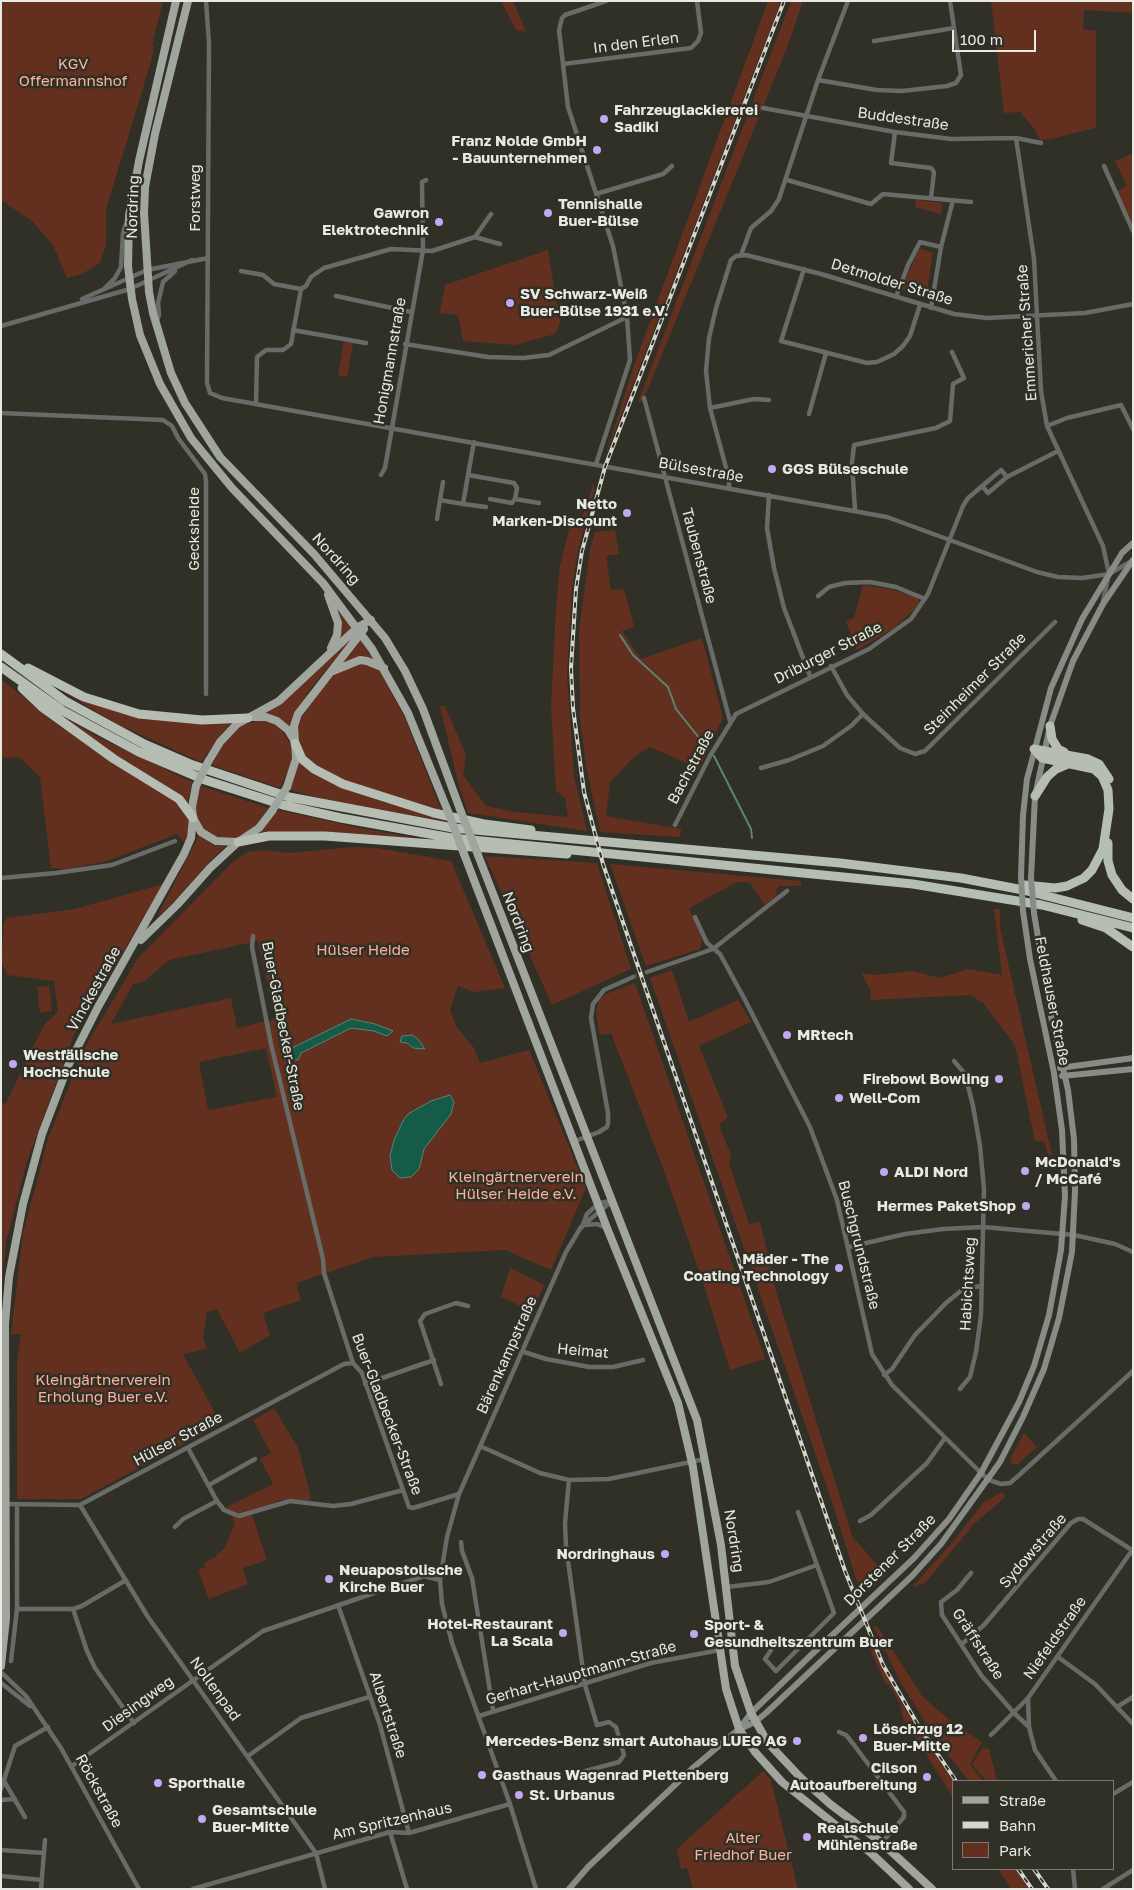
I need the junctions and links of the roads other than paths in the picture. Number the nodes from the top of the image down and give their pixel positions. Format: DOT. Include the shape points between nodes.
graph roads {
  1 [pos="176,1"];
  2 [pos="188,1"];
  3 [pos="206,1"];
  4 [pos="606,1"];
  5 [pos="697,1"];
  6 [pos="848,1"];
  7 [pos="950,1"];
  8 [pos="954,28"];
  9 [pos="874,41"];
  10 [pos="564,64"];
  11 [pos="818,80"];
  12 [pos="763,108"];
  13 [pos="806,117"];
  14 [pos="895,132"];
  15 [pos="1016,138"];
  16 [pos="1041,143"];
  17 [pos="672,166"];
  18 [pos="1104,166"];
  19 [pos="426,180"];
  20 [pos="787,180"];
  21 [pos="596,194"];
  22 [pos="931,198"];
  23 [pos="953,200"];
  24 [pos="970,202"];
  25 [pos="491,214"];
  26 [pos="129,216"];
  27 [pos="1133,231"];
  28 [pos="475,237"];
  29 [pos="500,244"];
  30 [pos="941,247"];
  31 [pos="422,250"];
  32 [pos="741,254"];
  33 [pos="208,258"];
  34 [pos="192,260"];
  35 [pos="177,268"];
  36 [pos="147,270"];
  37 [pos="804,270"];
  38 [pos="242,271"];
  39 [pos="129,278"];
  40 [pos="148,281"];
  41 [pos="130,289"];
  42 [pos="301,289"];
  43 [pos="103,290"];
  44 [pos="336,296"];
  45 [pos="896,297"];
  46 [pos="71,304"];
  47 [pos="1133,304"];
  48 [pos="920,305"];
  49 [pos="931,308"];
  50 [pos="411,312"];
  51 [pos="627,317"];
  52 [pos="1038,317"];
  53 [pos="156,322"];
  54 [pos="1,326"];
  55 [pos="294,330"];
  56 [pos="366,344"];
  57 [pos="405,344"];
  58 [pos="952,352"];
  59 [pos="826,353"];
  60 [pos="210,393"];
  61 [pos="644,398"];
  62 [pos="768,400"];
  63 [pos="256,404"];
  64 [pos="710,408"];
  65 [pos="1,413"];
  66 [pos="809,414"];
  67 [pos="1047,426"];
  68 [pos="391,428"];
  69 [pos="1133,429"];
  70 [pos="474,442"];
  71 [pos="1058,451"];
  72 [pos="596,464"];
  73 [pos="381,475"];
  74 [pos="468,476"];
  75 [pos="664,476"];
  76 [pos="1007,477"];
  77 [pos="443,482"];
  78 [pos="982,486"];
  79 [pos="729,488"];
  80 [pos="770,495"];
  81 [pos="490,499"];
  82 [pos="515,499"];
  83 [pos="440,500"];
  84 [pos="539,503"];
  85 [pos="463,504"];
  86 [pos="486,506"];
  87 [pos="855,510"];
  88 [pos="437,519"];
  89 [pos="949,540"];
  90 [pos="1133,542"];
  91 [pos="1132,561"];
  92 [pos="1109,574"];
  93 [pos="322,583"];
  94 [pos="818,596"];
  95 [pos="926,599"];
  96 [pos="1103,604"];
  97 [pos="371,620"];
  98 [pos="1056,622"];
  99 [pos="360,630"];
  100 [pos="1,654"];
  101 [pos="326,656"];
  102 [pos="831,666"];
  103 [pos="1,668"];
  104 [pos="384,668"];
  105 [pos="328,673"];
  106 [pos="810,676"];
  107 [pos="206,694"];
  108 [pos="863,714"];
  109 [pos="248,718"];
  110 [pos="730,721"];
  111 [pos="1050,726"];
  112 [pos="295,743"];
  113 [pos="1034,750"];
  114 [pos="1043,754"];
  115 [pos="1066,754"];
  116 [pos="1070,763"];
  117 [pos="761,768"];
  118 [pos="1035,796"];
  119 [pos="193,818"];
  120 [pos="675,824"];
  121 [pos="175,842"];
  122 [pos="238,842"];
  123 [pos="618,844"];
  124 [pos="607,854"];
  125 [pos="1,878"];
  126 [pos="960,878"];
  127 [pos="786,891"];
  128 [pos="1133,899"];
  129 [pos="1042,905"];
  130 [pos="695,917"];
  131 [pos="1133,918"];
  132 [pos="1133,928"];
  133 [pos="253,936"];
  134 [pos="134,946"];
  135 [pos="1133,948"];
  136 [pos="713,949"];
  137 [pos="647,972"];
  138 [pos="633,977"];
  139 [pos="1133,1058"];
  140 [pos="954,1061"];
  141 [pos="1062,1067"];
  142 [pos="1133,1069"];
  143 [pos="1054,1073"];
  144 [pos="1064,1077"];
  145 [pos="587,1138"];
  146 [pos="575,1141"];
  147 [pos="612,1201"];
  148 [pos="599,1203"];
  149 [pos="602,1212"];
  150 [pos="584,1226"];
  151 [pos="983,1227"];
  152 [pos="607,1228"];
  153 [pos="1063,1234"];
  154 [pos="1074,1235"];
  155 [pos="850,1247"];
  156 [pos="1133,1252"];
  157 [pos="982,1286"];
  158 [pos="468,1306"];
  159 [pos="521,1351"];
  160 [pos="434,1360"];
  161 [pos="643,1360"];
  162 [pos="354,1362"];
  163 [pos="1133,1371"];
  164 [pos="884,1375"];
  165 [pos="365,1384"];
  166 [pos="442,1384"];
  167 [pos="960,1389"];
  168 [pos="945,1438"];
  169 [pos="480,1446"];
  170 [pos="188,1448"];
  171 [pos="705,1458"];
  172 [pos="255,1459"];
  173 [pos="692,1461"];
  174 [pos="981,1473"];
  175 [pos="570,1480"];
  176 [pos="989,1480"];
  177 [pos="209,1484"];
  178 [pos="403,1490"];
  179 [pos="459,1494"];
  180 [pos="217,1501"];
  181 [pos="5,1504"];
  182 [pos="17,1505"];
  183 [pos="80,1505"];
  184 [pos="798,1512"];
  185 [pos="860,1521"];
  186 [pos="175,1528"];
  187 [pos="461,1542"];
  188 [pos="1132,1550"];
  189 [pos="817,1564"];
  190 [pos="971,1573"];
  191 [pos="126,1580"];
  192 [pos="440,1580"];
  193 [pos="727,1587"];
  194 [pos="4,1603"];
  195 [pos="338,1606"];
  196 [pos="17,1609"];
  197 [pos="72,1609"];
  198 [pos="1,1617"];
  199 [pos="962,1644"];
  200 [pos="720,1650"];
  201 [pos="771,1650"];
  202 [pos="1058,1656"];
  203 [pos="11,1661"];
  204 [pos="1,1666"];
  205 [pos="1,1672"];
  206 [pos="193,1680"];
  207 [pos="1,1683"];
  208 [pos="585,1684"];
  209 [pos="369,1696"];
  210 [pos="1133,1697"];
  211 [pos="1028,1698"];
  212 [pos="1117,1707"];
  213 [pos="33,1709"];
  214 [pos="493,1710"];
  215 [pos="751,1713"];
  216 [pos="1014,1713"];
  217 [pos="479,1716"];
  218 [pos="755,1722"];
  219 [pos="134,1723"];
  220 [pos="1133,1724"];
  221 [pos="48,1727"];
  222 [pos="1029,1727"];
  223 [pos="739,1729"];
  224 [pos="839,1732"];
  225 [pos="991,1735"];
  226 [pos="248,1756"];
  227 [pos="72,1766"];
  228 [pos="572,1775"];
  229 [pos="1055,1780"];
  230 [pos="4,1781"];
  231 [pos="1133,1782"];
  232 [pos="1,1789"];
  233 [pos="1114,1793"];
  234 [pos="14,1799"];
  235 [pos="1,1800"];
  236 [pos="510,1804"];
  237 [pos="25,1817"];
  238 [pos="390,1832"];
  239 [pos="409,1833"];
  240 [pos="45,1840"];
  241 [pos="882,1843"];
  242 [pos="1,1850"];
  243 [pos="44,1853"];
  244 [pos="316,1853"];
  245 [pos="872,1854"];
  246 [pos="1072,1870"];
  247 [pos="1133,1870"];
  248 [pos="1,1876"];
  249 [pos="42,1880"];
  250 [pos="42,1889"];
  251 [pos="139,1889"];
  252 [pos="193,1889"];
  253 [pos="325,1889"];
  254 [pos="407,1889"];
  255 [pos="536,1889"];
  256 [pos="569,1889"];
  257 [pos="909,1889"];
  258 [pos="932,1889"];
  259 [pos="1075,1889"];
  260 [pos="1102,1889"];
  1 -- 26 [label="main road, Nordring" via="138,161"];
  2 -- 36 [label="main road, Nordring" via="145,187"];
  3 -- 33 [label="street, Forstweg" via="209,43"];
  4 -- 10 [label="street" via="562,18 559,30"];
  5 -- 10 [label="street, In den Erlen" via="701,33 691,48"];
  6 -- 11 [label="street"];
  7 -- 8 [label="street"];
  8 -- 9 [label="street"];
  8 -- 11 [label="street" via="961,74 956,83 902,91"];
  10 -- 21 [label="street" via="568,106"];
  11 -- 13 [label="street"];
  12 -- 13 [label="street, Buddestraße"];
  13 -- 14 [label="street, Buddestraße"];
  13 -- 20 [label="street"];
  14 -- 15 [label="street, Buddestraße" via="951,139"];
  14 -- 22 [label="street" via="891,163 931,168 934,172"];
  15 -- 16 [label="street, Buddestraße"];
  15 -- 52 [label="street, Emmericher Straße" via="1028,208"];
  17 -- 21 [label="street" via="662,174"];
  18 -- 27 [label="street"];
  19 -- 31 [label="street, Honigmannstraße" via="422,182"];
  20 -- 22 [label="street" via="870,204 883,194"];
  20 -- 32 [label="street" via="779,199 751,228"];
  21 -- 51 [label="street" via="613,246"];
  22 -- 23 [label="street"];
  23 -- 24 [label="street"];
  23 -- 30 [label="street"];
  25 -- 28 [label="street"];
  26 -- 39 [label="main road, Nordring"];
  26 -- 43 [label="street, Nordring" via="123,234 121,267"];
  28 -- 29 [label="street"];
  28 -- 31 [label="street" via="432,251"];
  30 -- 45 [label="street" via="920,242"];
  30 -- 49 [label="street"];
  31 -- 42 [label="street" via="391,249 324,268"];
  31 -- 50 [label="street, Honigmannstraße"];
  32 -- 37 [label="street, Detmolder Straße"];
  32 -- 64 [label="street" via="731,260 709,338 706,371"];
  33 -- 34 [label="street"];
  33 -- 60 [label="street, Forstweg" via="207,383"];
  34 -- 35 [label="street"];
  34 -- 36 [label="street"];
  35 -- 40 [label="street"];
  35 -- 53 [label="street" via="163,282"];
  36 -- 39 [label="street"];
  36 -- 40 [label="main road, Nordring"];
  37 -- 45 [label="street, Detmolder Straße"];
  37 -- 59 [label="street" via="781,341"];
  38 -- 42 [label="street" via="263,275 274,284"];
  39 -- 41 [label="main road, Nordring"];
  39 -- 43 [label="street"];
  40 -- 41 [label="street"];
  40 -- 53 [label="main road, Nordring"];
  41 -- 46 [label="street"];
  41 -- 93 [label="main road, Nordring" via="140,335 176,415 213,466"];
  42 -- 55 [label="street"];
  43 -- 46 [label="street"];
  44 -- 50 [label="street"];
  45 -- 48 [label="street, Detmolder Straße"];
  46 -- 54 [label="street"];
  47 -- 52 [label="street, Detmolder Straße"];
  48 -- 49 [label="street, Detmolder Straße"];
  48 -- 59 [label="street" via="910,336 894,354 867,363"];
  49 -- 52 [label="street, Detmolder Straße" via="988,318"];
  50 -- 57 [label="street, Honigmannstraße"];
  51 -- 57 [label="street" via="550,355 488,357"];
  51 -- 72 [label="street" via="630,360"];
  52 -- 67 [label="street, Emmericher Straße" via="1041,391"];
  53 -- 97 [label="main road, Nordring" via="172,373 206,437 238,477 314,554"];
  55 -- 56 [label="street"];
  55 -- 63 [label="street" via="288,348 266,350 257,356"];
  57 -- 68 [label="street, Honigmannstraße"];
  58 -- 87 [label="street" via="964,378 953,384 950,421 936,428 854,445"];
  59 -- 66 [label="street"];
  60 -- 63 [label="street, Bülsestraße"];
  61 -- 75 [label="street, Taubenstraße"];
  62 -- 64 [label="street" via="754,399"];
  63 -- 68 [label="street, Bülsestraße"];
  64 -- 79 [label="street"];
  65 -- 107 [label="street, Gecksheide" via="163,420 172,426 205,474 206,481"];
  67 -- 69 [label="street" via="1121,405"];
  67 -- 71 [label="street, Emmericher Straße"];
  68 -- 70 [label="street, Bülsestraße"];
  68 -- 73 [label="street, Honigmannstraße"];
  70 -- 72 [label="street, Bülsestraße"];
  70 -- 74 [label="street"];
  71 -- 76 [label="street"];
  71 -- 92 [label="street, Emmericher Straße" via="1097,530"];
  72 -- 75 [label="street, Bülsestraße"];
  74 -- 82 [label="street" via="514,483 517,488"];
  74 -- 85 [label="street"];
  75 -- 79 [label="street, Bülsestraße"];
  75 -- 110 [label="street, Taubenstraße"];
  76 -- 78 [label="street, Driburger Straße" via="1001,470"];
  76 -- 78 [label="street" via="988,493"];
  77 -- 83 [label="street"];
  78 -- 89 [label="street, Driburger Straße" via="963,506"];
  79 -- 80 [label="street, Bülsestraße"];
  80 -- 87 [label="street, Bülsestraße"];
  80 -- 106 [label="street" via="767,528 774,568 784,608"];
  81 -- 82 [label="street" via="512,503"];
  82 -- 84 [label="street"];
  83 -- 85 [label="street"];
  83 -- 88 [label="street"];
  85 -- 86 [label="street"];
  87 -- 89 [label="street, Bülsestraße" via="906,522"];
  89 -- 92 [label="street, Bülsestraße" via="1058,577"];
  89 -- 95 [label="street, Driburger Straße"];
  90 -- 92 [label="main road, Feldhauser Straße"];
  91 -- 92 [label="street, Bülsestraße"];
  91 -- 96 [label="main road, Feldhauser Straße"];
  92 -- 96 [label="street, Emmericher Straße"];
  92 -- 113 [label="main road, Feldhauser Straße" via="1064,656 1051,688"];
  93 -- 99 [label="main road, Nordring"];
  93 -- 101 [label="main road" via="338,623 336,639"];
  94 -- 95 [label="street" via="829,587 870,582 896,587"];
  95 -- 102 [label="street, Driburger Straße" via="911,619 892,635"];
  96 -- 111 [label="main road, Feldhauser Straße" via="1073,661"];
  97 -- 99 [label="main road"];
  97 -- 145 [label="main road, Nordring, bridge" via="414,688"];
  98 -- 108 [label="street, Steinheimer Straße" via="925,751 908,752"];
  99 -- 101 [label="main road"];
  99 -- 104 [label="main road, Nordring"];
  99 -- 105 [label="main road"];
  100 -- 109 [label="highway" via="79,695 119,709 160,717 202,720"];
  100 -- 123 [label="highway" via="66,701 144,744 190,764 289,797 453,828"];
  101 -- 109 [label="main road" via="279,701"];
  102 -- 106 [label="street, Driburger Straße"];
  102 -- 108 [label="street, Steinheimer Straße" via="846,695"];
  103 -- 119 [label="highway" via="50,713 114,759 179,799"];
  103 -- 124 [label="highway" via="63,711 139,752 205,780 275,803 452,838"];
  104 -- 105 [label="main road" via="360,660"];
  104 -- 146 [label="main road, Nordring, bridge" via="415,728"];
  105 -- 112 [label="main road" via="298,714 294,726"];
  106 -- 110 [label="street, Driburger Straße" via="736,714"];
  108 -- 117 [label="street" via="823,746"];
  109 -- 112 [label="main road" via="266,717 277,721 288,730"];
  109 -- 119 [label="main road, bridge" via="224,736 208,762 196,786"];
  110 -- 120 [label="street, Bachstraße"];
  111 -- 114 [label="main road, Feldhauser Straße"];
  111 -- 115 [label="highway" via="1052,739"];
  112 -- 122 [label="main road, bridge" via="296,759 287,787 259,828"];
  112 -- 123 [label="highway" via="302,758 314,769 344,784 393,801 484,824"];
  113 -- 114 [label="highway"];
  113 -- 143 [label="main road, Feldhauser Straße, bridge" via="1023,814 1023,911 1031,967"];
  114 -- 115 [label="highway"];
  114 -- 116 [label="highway"];
  114 -- 118 [label="main road, Feldhauser Straße"];
  115 -- 128 [label="highway" via="1088,758 1107,773 1112,784 1108,861 1112,875"];
  116 -- 118 [label="highway" via="1047,777"];
  116 -- 126 [label="highway" via="1094,769 1102,776 1108,790 1103,850 1092,870 1076,883 1056,888 981,877"];
  118 -- 141 [label="main road, Feldhauser Straße, bridge" via="1031,878 1034,913"];
  119 -- 122 [label="main road" via="210,839 221,843"];
  119 -- 134 [label="main road, Vinckestraße" via="190,842"];
  121 -- 125 [label="street" via="94,869"];
  122 -- 124 [label="highway" via="269,836 325,836 553,854"];
  122 -- 134 [label="main road, Vinckestraße"];
  123 -- 126 [label="highway" via="840,862"];
  124 -- 129 [label="highway" via="837,875"];
  126 -- 131 [label="highway" via="1023,890"];
  127 -- 136 [label="street"];
  129 -- 132 [label="highway"];
  129 -- 135 [label="highway" via="1106,928"];
  130 -- 136 [label="street, Buschgrundstraße"];
  133 -- 162 [label="street, Buer-Gladbecker-Straße" via="252,946 270,1038 324,1274"];
  134 -- 181 [label="main road, Vinckestraße" via="68,1066 42,1134 23,1204 9,1277 5,1324"];
  136 -- 137 [label="street"];
  136 -- 155 [label="street, Buschgrundstraße" via="720,954 744,998 810,1127 837,1200"];
  138 -- 145 [label="street" via="604,990 593,1004 591,1018 608,1113 607,1127"];
  139 -- 141 [label="main road"];
  140 -- 151 [label="street, Habichtsweg" via="965,1074 977,1126 982,1168"];
  141 -- 143 [label="main road"];
  141 -- 144 [label="main road, Feldhauser Straße"];
  142 -- 144 [label="main road"];
  143 -- 144 [label="main road"];
  143 -- 153 [label="main road, Feldhauser Straße" via="1064,1156"];
  144 -- 154 [label="main road, Feldhauser Straße" via="1074,1139"];
  145 -- 146 [label="street"];
  145 -- 147 [label="main road, Nordring"];
  146 -- 148 [label="main road, Nordring"];
  147 -- 148 [label="street"];
  147 -- 149 [label="street, Bärenkampstraße"];
  147 -- 171 [label="main road, Nordring" via="697,1420"];
  148 -- 149 [label="main road, Nordring"];
  148 -- 150 [label="street, Bärenkampstraße" via="587,1214"];
  149 -- 150 [label="street, Bärenkampstraße"];
  149 -- 152 [label="main road, Nordring"];
  150 -- 152 [label="street" via="597,1224"];
  150 -- 159 [label="street, Bärenkampstraße" via="566,1252"];
  151 -- 153 [label="street"];
  151 -- 155 [label="street" via="905,1234"];
  151 -- 157 [label="street, Habichtsweg"];
  152 -- 173 [label="main road, Nordring" via="678,1404"];
  153 -- 154 [label="street"];
  153 -- 174 [label="main road, Feldhauser Straße" via="1052,1299 1034,1366 1019,1402"];
  154 -- 156 [label="street" via="1115,1244"];
  154 -- 176 [label="main road, Feldhauser Straße" via="1060,1318 1044,1369 1014,1438"];
  155 -- 164 [label="street, Buschgrundstraße" via="872,1354"];
  157 -- 164 [label="street" via="963,1289 946,1303 915,1334 892,1369"];
  157 -- 167 [label="street, Habichtsweg" via="976,1352 970,1377"];
  158 -- 160 [label="street" via="456,1304 425,1314 420,1322"];
  159 -- 161 [label="street, Heimat" via="546,1360 589,1367 613,1367"];
  159 -- 169 [label="street, Bärenkampstraße"];
  160 -- 165 [label="street"];
  160 -- 166 [label="street"];
  162 -- 165 [label="street, Buer-Gladbecker-Straße"];
  162 -- 170 [label="street, Hülser Straße" via="344,1364"];
  163 -- 176 [label="street" via="1010,1483"];
  164 -- 168 [label="street, Buschgrundstraße"];
  165 -- 178 [label="street, Buer-Gladbecker-Straße"];
  168 -- 174 [label="street, Buschgrundstraße"];
  168 -- 185 [label="street" via="927,1463 871,1515"];
  169 -- 175 [label="street" via="540,1473"];
  169 -- 179 [label="street, Bärenkampstraße"];
  170 -- 177 [label="street"];
  170 -- 183 [label="street, Hülser Straße"];
  171 -- 173 [label="street"];
  171 -- 193 [label="main road, Nordring"];
  172 -- 177 [label="street"];
  173 -- 175 [label="street" via="609,1479"];
  173 -- 200 [label="main road, Nordring"];
  174 -- 176 [label="street"];
  174 -- 215 [label="main road, Dorstener Straße" via="949,1519 914,1558"];
  175 -- 208 [label="street" via="566,1546"];
  176 -- 218 [label="main road, Dorstener Straße" via="912,1576"];
  177 -- 180 [label="street"];
  178 -- 179 [label="street, Buer-Gladbecker-Straße" via="409,1508"];
  178 -- 180 [label="street" via="333,1506 290,1501 246,1516 231,1514"];
  179 -- 192 [label="street"];
  180 -- 186 [label="street" via="183,1519"];
  181 -- 182 [label="street, Hülser Straße"];
  181 -- 194 [label="main road, Vinckestraße"];
  182 -- 183 [label="street, Hülser Straße"];
  182 -- 196 [label="street"];
  183 -- 191 [label="street, Nollenpad"];
  184 -- 189 [label="street"];
  187 -- 214 [label="street" via="472,1578"];
  188 -- 199 [label="street, Sydowstraße" via="1078,1519 1071,1523 984,1625"];
  188 -- 202 [label="street, Niefeldstraße"];
  189 -- 193 [label="street" via="769,1582"];
  189 -- 201 [label="street" via="834,1613 776,1671 765,1659"];
  190 -- 199 [label="street, Gräffstraße" via="941,1602 942,1616"];
  191 -- 197 [label="street"];
  191 -- 206 [label="street, Nollenpad"];
  192 -- 195 [label="street, Diesingweg" via="424,1576"];
  192 -- 217 [label="street" via="442,1604 452,1643"];
  193 -- 215 [label="main road, Nordring" via="735,1666"];
  194 -- 198 [label="main road, Vinckestraße"];
  194 -- 204 [label="main road, Vinckestraße" via="6,1637"];
  195 -- 206 [label="street, Diesingweg" via="263,1630"];
  195 -- 209 [label="street, Albertstraße"];
  196 -- 197 [label="street"];
  196 -- 203 [label="street"];
  197 -- 219 [label="street" via="86,1652"];
  199 -- 216 [label="street, Gräffstraße" via="981,1675"];
  200 -- 208 [label="street, Gerhart-Hauptmann-Straße" via="651,1663"];
  200 -- 223 [label="main road, Nordring" via="726,1690"];
  202 -- 211 [label="street, Niefeldstraße"];
  202 -- 212 [label="street" via="1095,1684"];
  205 -- 213 [label="street, Röckstraße" via="26,1696"];
  206 -- 219 [label="street, Diesingweg"];
  206 -- 226 [label="street, Nollenpad"];
  207 -- 213 [label="street, Röckstraße"];
  208 -- 214 [label="street, Gerhart-Hauptmann-Straße"];
  208 -- 228 [label="street" via="597,1725 609,1722 616,1728 624,1755 619,1762"];
  209 -- 226 [label="street" via="306,1715"];
  209 -- 239 [label="street, Albertstraße"];
  210 -- 212 [label="street"];
  211 -- 216 [label="street, Niefeldstraße"];
  211 -- 222 [label="street"];
  212 -- 220 [label="street"];
  213 -- 221 [label="street, Röckstraße"];
  214 -- 217 [label="street, Gerhart-Hauptmann-Straße"];
  215 -- 218 [label="main road, Nordring"];
  215 -- 223 [label="main road, Dorstener Straße"];
  216 -- 222 [label="street, Gräffstraße"];
  216 -- 225 [label="street, Niefeldstraße"];
  217 -- 236 [label="street"];
  218 -- 223 [label="main road, Dorstener Straße"];
  218 -- 241 [label="main road, Nordring" via="768,1743 800,1777"];
  219 -- 227 [label="street, Diesingweg"];
  221 -- 227 [label="street, Röckstraße"];
  221 -- 230 [label="street" via="16,1746"];
  222 -- 229 [label="street" via="1035,1750"];
  223 -- 245 [label="main road, Nordring" via="782,1782"];
  223 -- 256 [label="main road, Dorstener Straße" via="694,1767"];
  224 -- 241 [label="street" via="846,1735 904,1812 904,1817"];
  226 -- 244 [label="street, Nollenpad"];
  227 -- 251 [label="street, Röckstraße"];
  230 -- 232 [label="street"];
  230 -- 234 [label="street"];
  231 -- 233 [label="street"];
  234 -- 235 [label="street"];
  234 -- 237 [label="street"];
  236 -- 239 [label="street, Am Spritzenhaus"];
  236 -- 255 [label="street"];
  238 -- 239 [label="street, Am Spritzenhaus"];
  238 -- 244 [label="street, Am Spritzenhaus"];
  238 -- 254 [label="street"];
  240 -- 243 [label="street"];
  241 -- 245 [label="street"];
  241 -- 258 [label="main road, Nordring"];
  242 -- 243 [label="street"];
  243 -- 249 [label="street"];
  244 -- 252 [label="street, Am Spritzenhaus"];
  244 -- 253 [label="street, Nollenpad"];
  245 -- 257 [label="main road, Nordring"];
  246 -- 259 [label="street"];
  247 -- 260 [label="street"];
  248 -- 249 [label="street"];
  249 -- 250 [label="street"];
}
